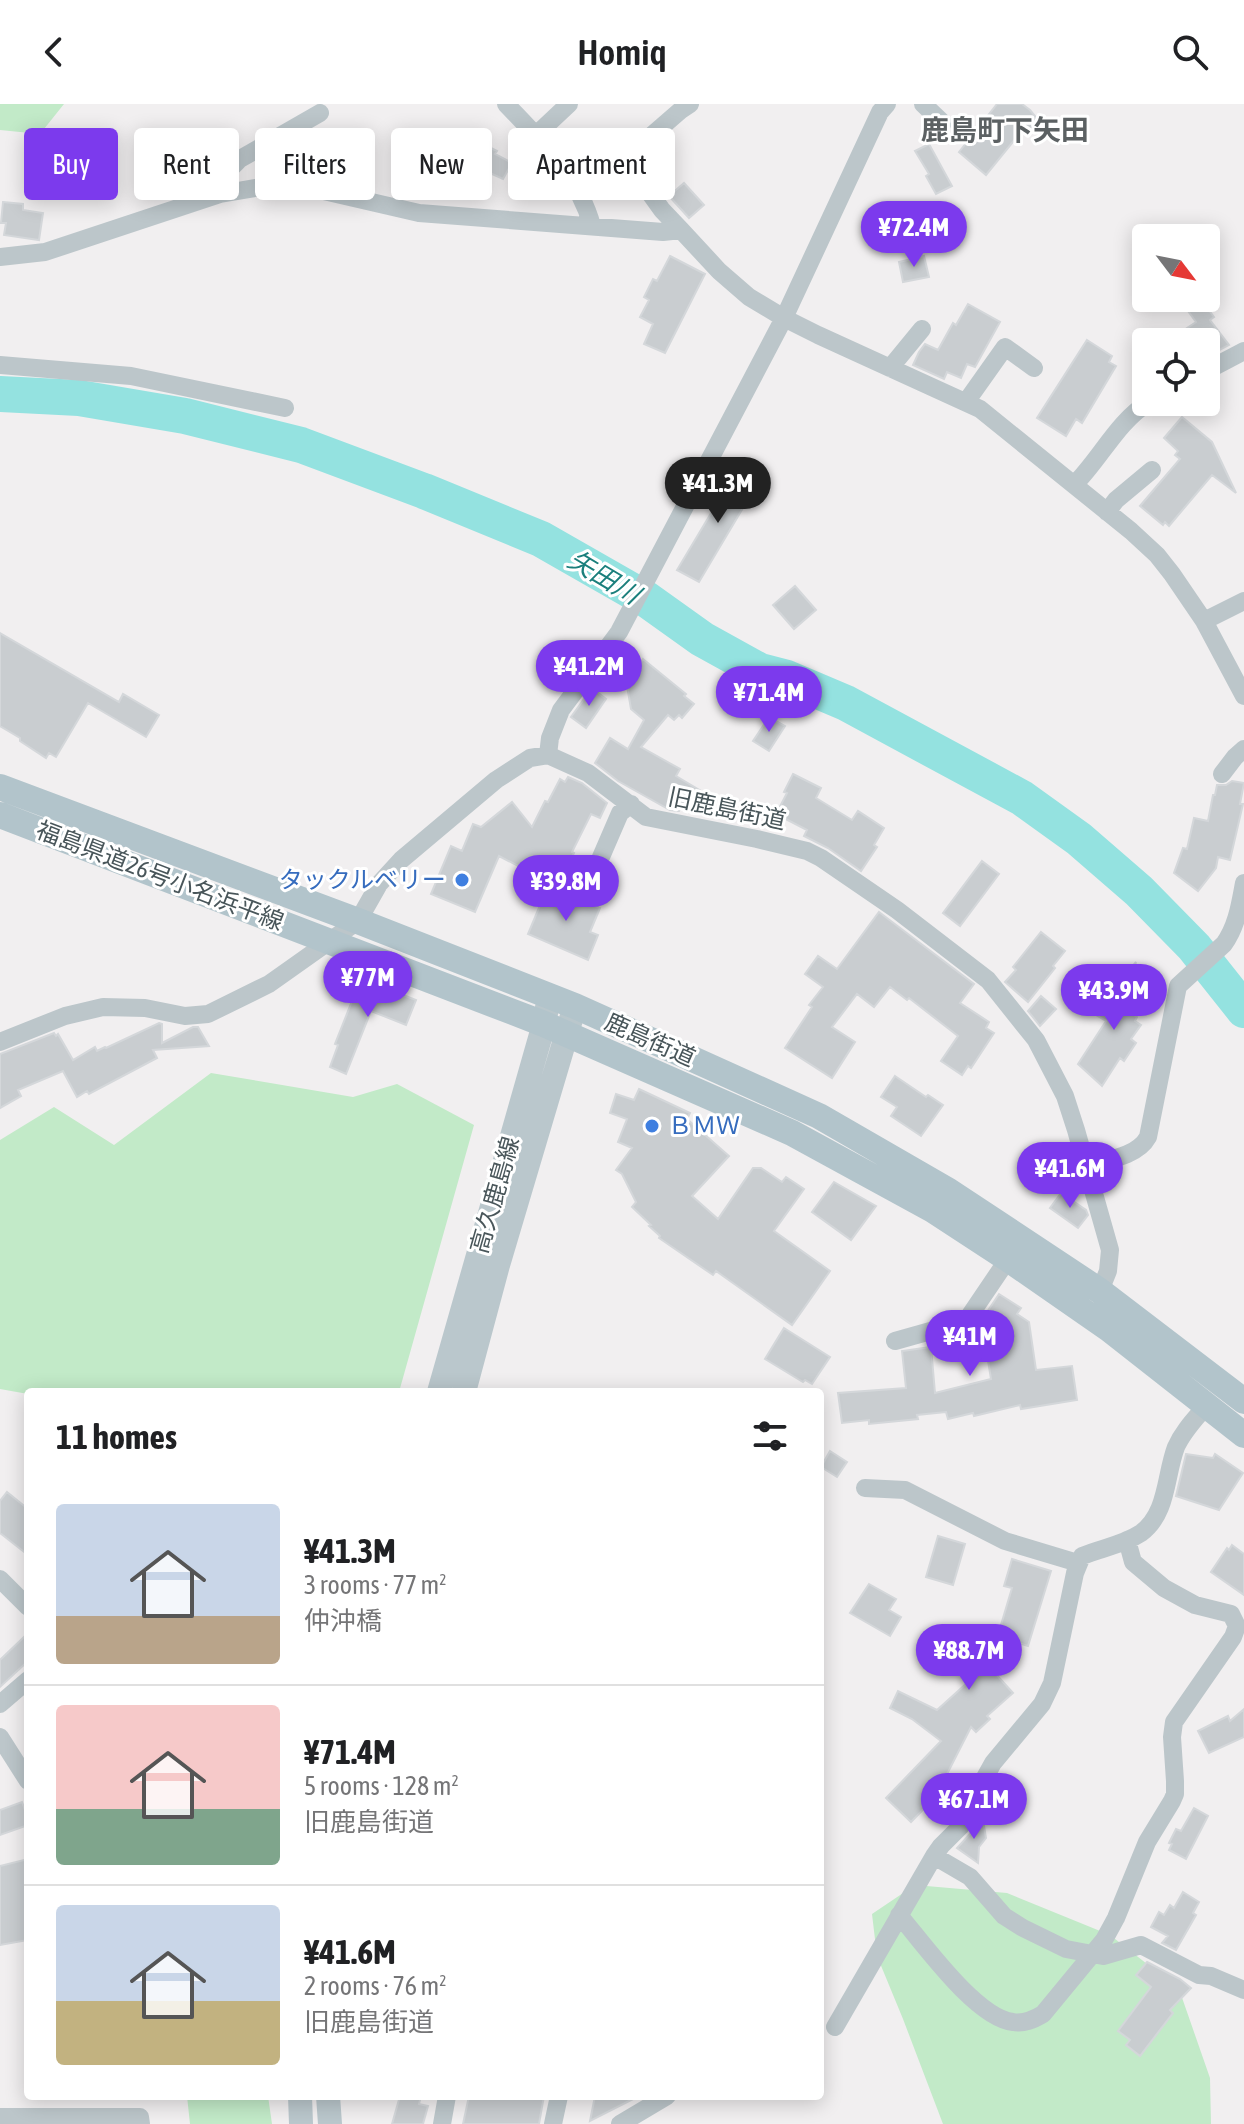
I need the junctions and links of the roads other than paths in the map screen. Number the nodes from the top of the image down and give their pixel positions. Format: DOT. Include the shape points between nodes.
graph roads {
  1 [pos="506,104"];
  2 [pos="569,104"];
  3 [pos="690,104"];
  4 [pos="887,104"];
  5 [pos="923,104"];
  6 [pos="320,113"];
  7 [pos="943,123"];
  8 [pos="529,128"];
  9 [pos="543,128"];
  10 [pos="239,160"];
  11 [pos="239,190"];
  12 [pos="200,200"];
  13 [pos="582,200"];
  14 [pos="592,226"];
  15 [pos="681,230"];
  16 [pos="0,257"];
  17 [pos="784,318"];
  18 [pos="922,329"];
  19 [pos="1244,351"];
  20 [pos="1220,364"];
  21 [pos="0,365"];
  22 [pos="890,368"];
  23 [pos="1034,368"];
  24 [pos="966,402"];
  25 [pos="285,408"];
  26 [pos="1132,415"];
  27 [pos="1152,470"];
  28 [pos="1074,485"];
  29 [pos="1107,512"];
  30 [pos="1244,601"];
  31 [pos="1204,621"];
  32 [pos="1244,696"];
  33 [pos="1244,749"];
  34 [pos="548,755"];
  35 [pos="1222,774"];
  36 [pos="0,787"];
  37 [pos="631,804"];
  38 [pos="0,815"];
  39 [pos="601,857"];
  40 [pos="1244,883"];
  41 [pos="358,921"];
  42 [pos="330,941"];
  43 [pos="549,997"];
  44 [pos="575,1006"];
  45 [pos="555,1030"];
  46 [pos="0,1042"];
  47 [pos="1086,1166"];
  48 [pos="1008,1259"];
  49 [pos="1100,1291"];
  50 [pos="895,1341"];
  51 [pos="440,1388"];
  52 [pos="465,1388"];
  53 [pos="1244,1401"];
  54 [pos="1206,1406"];
  55 [pos="1244,1435"];
  56 [pos="865,1488"];
  57 [pos="1127,1540"];
  58 [pos="1078,1563"];
  59 [pos="0,1579"];
  60 [pos="24,1603"];
  61 [pos="1241,1623"];
  62 [pos="24,1683"];
  63 [pos="0,1704"];
  64 [pos="0,1737"];
  65 [pos="24,1775"];
  66 [pos="934,1856"];
  67 [pos="899,1915"];
  68 [pos="1092,1955"];
  69 [pos="1244,1990"];
  70 [pos="835,2027"];
  71 [pos="85,2100"];
  72 [pos="300,2100"];
  73 [pos="328,2100"];
  74 [pos="446,2100"];
  75 [pos="558,2100"];
  76 [pos="660,2100"];
  77 [pos="86,2116"];
  78 [pos="0,2117"];
  79 [pos="141,2124"];
  80 [pos="301,2124"];
  81 [pos="330,2124"];
  82 [pos="442,2124"];
  83 [pos="553,2124"];
  84 [pos="620,2124"];
  1 -- 8 [label="street"];
  2 -- 9 [label="street"];
  3 -- 15 [label="street" via="651,136 633,167"];
  4 -- 17 [label="street"];
  5 -- 7 [label="street"];
  6 -- 10 [label="street"];
  11 -- 14 [label="street" via="302,186 419,213"];
  12 -- 16 [label="street" via="45,252"];
  13 -- 14 [label="street"];
  14 -- 15 [label="street"];
  15 -- 17 [label="street" via="749,297"];
  17 -- 22 [label="street"];
  17 -- 34 [label="street" via="619,632 561,710"];
  18 -- 22 [label="street"];
  19 -- 20 [label="street"];
  21 -- 25 [label="street" via="131,376"];
  22 -- 24 [label="street"];
  23 -- 24 [label="street" via="1005,347"];
  24 -- 28 [label="street"];
  26 -- 28 [label="street"];
  27 -- 29 [label="street"];
  28 -- 29 [label="street"];
  29 -- 31 [label="street" via="1157,555"];
  30 -- 31 [label="street"];
  31 -- 32 [label="street"];
  33 -- 35 [label="street"];
  34 -- 37 [label="street, 旧鹿島街道" via="588,773"];
  34 -- 41 [label="street" via="530,758 496,780 401,860 379,884"];
  36 -- 41 [label="main road, 鹿島街道"];
  37 -- 39 [label="street" via="620,813"];
  37 -- 47 [label="street, 旧鹿島街道" via="646,817 807,851 897,910 988,980 1036,1040 1052,1070"];
  38 -- 42 [label="main road, 福島県道26号小名浜平線"];
  40 -- 47 [label="street" via="1237,918 1224,944 1178,986 1148,1137 1136,1151"];
  41 -- 42 [label="street"];
  41 -- 43 [label="main road, 鹿島街道"];
  42 -- 45 [label="main road, 福島県道26号小名浜平線"];
  42 -- 46 [label="street" via="269,984 208,1014 103,1007"];
  43 -- 44 [label="main road, 鹿島街道"];
  43 -- 45 [label="main road, 高久鹿島線"];
  44 -- 45 [label="main road, 高久鹿島線"];
  44 -- 49 [label="main road, 鹿島街道" via="819,1116 949,1191"];
  45 -- 48 [label="main road, 福島県道26号小名浜平線" via="792,1133 933,1210"];
  45 -- 51 [label="main road, 高久鹿島線"];
  45 -- 52 [label="main road, 高久鹿島線"];
  47 -- 49 [label="street, 旧鹿島街道" via="1110,1250"];
  48 -- 50 [label="street" via="966,1321"];
  48 -- 54 [label="main road, 福島県道26号小名浜平線" via="1109,1329"];
  49 -- 53 [label="main road, 鹿島街道"];
  54 -- 55 [label="main road, 福島県道26号小名浜平線"];
  54 -- 57 [label="street" via="1176,1447 1156,1518"];
  56 -- 58 [label="street" via="905,1490 1005,1541"];
  57 -- 58 [label="street" via="1082,1556"];
  57 -- 61 [label="street" via="1133,1562 1164,1588 1195,1605 1231,1614"];
  58 -- 66 [label="street" via="1052,1683 1042,1704 993,1763 961,1826"];
  59 -- 60 [label="street"];
  61 -- 68 [label="street" via="1174,1722 1175,1794 1147,1842 1116,1918"];
  62 -- 63 [label="street"];
  64 -- 65 [label="street"];
  66 -- 67 [label="street"];
  66 -- 68 [label="street" via="970,1877 1004,1916 1023,1928"];
  67 -- 68 [label="street" via="979,2006 1005,2021 1031,2021 1043,2014"];
  67 -- 70 [label="street"];
  68 -- 69 [label="street" via="1141,1945 1199,1975"];
  71 -- 77 [label="street"];
  72 -- 80 [label="main road"];
  73 -- 81 [label="main road"];
  74 -- 82 [label="street"];
  75 -- 83 [label="street"];
  76 -- 84 [label="street"];
  77 -- 78 [label="street"];
  77 -- 79 [label="street" via="140,2117"];
}
